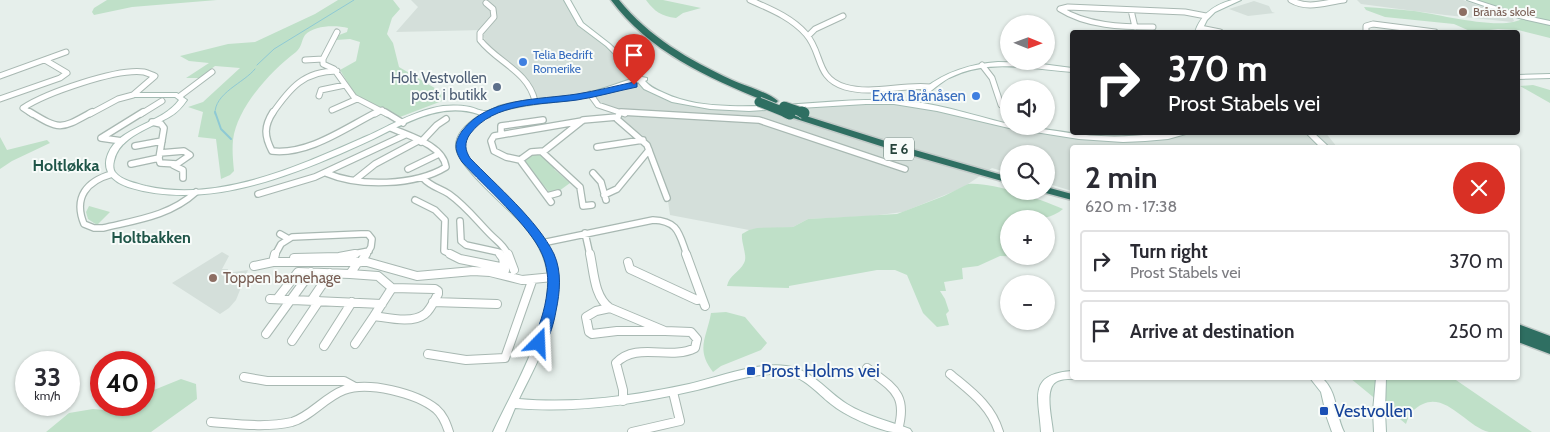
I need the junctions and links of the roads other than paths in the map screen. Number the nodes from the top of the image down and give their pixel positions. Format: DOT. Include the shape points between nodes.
graph roads {
  1 [pos="567,0"];
  2 [pos="606,0"];
  3 [pos="615,0"];
  4 [pos="750,0"];
  5 [pos="1238,0"];
  6 [pos="1291,0"];
  7 [pos="1344,0"];
  8 [pos="1470,0"];
  9 [pos="486,3"];
  10 [pos="1130,10"];
  11 [pos="843,16"];
  12 [pos="1206,16"];
  13 [pos="1550,23"];
  14 [pos="1134,27"];
  15 [pos="1153,28"];
  16 [pos="1199,30"];
  17 [pos="1366,30"];
  18 [pos="1419,30"];
  19 [pos="337,32"];
  20 [pos="808,36"];
  21 [pos="66,52"];
  22 [pos="323,59"];
  23 [pos="45,60"];
  24 [pos="305,60"];
  25 [pos="982,65"];
  26 [pos="1070,70"];
  27 [pos="212,72"];
  28 [pos="337,72"];
  29 [pos="0,76"];
  30 [pos="1550,76"];
  31 [pos="1520,77"];
  32 [pos="642,81"];
  33 [pos="345,85"];
  34 [pos="929,88"];
  35 [pos="590,94"];
  36 [pos="133,95"];
  37 [pos="180,96"];
  38 [pos="320,96"];
  39 [pos="357,99"];
  40 [pos="0,100"];
  41 [pos="162,101"];
  42 [pos="535,101"];
  43 [pos="917,102"];
  44 [pos="1000,102"];
  45 [pos="807,109"];
  46 [pos="332,110"];
  47 [pos="382,110"];
  48 [pos="487,115"];
  49 [pos="618,115"];
  50 [pos="446,119"];
  51 [pos="542,120"];
  52 [pos="583,120"];
  53 [pos="152,122"];
  54 [pos="403,123"];
  55 [pos="1000,124"];
  56 [pos="392,128"];
  57 [pos="1055,133"];
  58 [pos="501,134"];
  59 [pos="405,135"];
  60 [pos="1070,135"];
  61 [pos="1074,135"];
  62 [pos="1176,135"];
  63 [pos="1311,135"];
  64 [pos="643,140"];
  65 [pos="162,141"];
  66 [pos="420,141"];
  67 [pos="122,142"];
  68 [pos="1323,145"];
  69 [pos="136,146"];
  70 [pos="598,147"];
  71 [pos="649,150"];
  72 [pos="542,152"];
  73 [pos="440,154"];
  74 [pos="159,156"];
  75 [pos="520,160"];
  76 [pos="131,164"];
  77 [pos="172,165"];
  78 [pos="408,169"];
  79 [pos="905,169"];
  80 [pos="1000,171"];
  81 [pos="326,173"];
  82 [pos="593,173"];
  83 [pos="112,174"];
  84 [pos="1000,177"];
  85 [pos="183,178"];
  86 [pos="423,178"];
  87 [pos="355,180"];
  88 [pos="584,180"];
  89 [pos="577,184"];
  90 [pos="1055,185"];
  91 [pos="1070,189"];
  92 [pos="196,192"];
  93 [pos="1055,192"];
  94 [pos="558,193"];
  95 [pos="258,194"];
  96 [pos="1070,196"];
  97 [pos="666,198"];
  98 [pos="549,199"];
  99 [pos="415,200"];
  100 [pos="592,205"];
  101 [pos="460,221"];
  102 [pos="585,233"];
  103 [pos="280,234"];
  104 [pos="287,238"];
  105 [pos="499,243"];
  106 [pos="542,243"];
  107 [pos="491,250"];
  108 [pos="369,251"];
  109 [pos="294,258"];
  110 [pos="273,262"];
  111 [pos="359,262"];
  112 [pos="628,262"];
  113 [pos="254,266"];
  114 [pos="505,268"];
  115 [pos="514,270"];
  116 [pos="311,272"];
  117 [pos="330,273"];
  118 [pos="350,274"];
  119 [pos="506,276"];
  120 [pos="554,277"];
  121 [pos="532,280"];
  122 [pos="392,288"];
  123 [pos="290,300"];
  124 [pos="315,301"];
  125 [pos="352,302"];
  126 [pos="433,302"];
  127 [pos="382,304"];
  128 [pos="497,304"];
  129 [pos="610,308"];
  130 [pos="374,316"];
  131 [pos="1520,330"];
  132 [pos="665,331"];
  133 [pos="266,334"];
  134 [pos="1520,338"];
  135 [pos="292,341"];
  136 [pos="1550,341"];
  137 [pos="355,344"];
  138 [pos="324,346"];
  139 [pos="1550,349"];
  140 [pos="428,354"];
  141 [pos="867,368"];
  142 [pos="950,374"];
  143 [pos="1070,375"];
  144 [pos="244,377"];
  145 [pos="1318,380"];
  146 [pos="1381,380"];
  147 [pos="355,387"];
  148 [pos="673,392"];
  149 [pos="623,401"];
  150 [pos="512,403"];
  151 [pos="210,422"];
  152 [pos="902,431"];
  153 [pos="449,432"];
  154 [pos="499,432"];
  155 [pos="632,432"];
  156 [pos="999,432"];
  157 [pos="1047,432"];
  158 [pos="1338,432"];
  159 [pos="1380,432"];
  1 -- 32 [label="street" via="580,24 608,45"];
  2 -- 84 [label="highway, E 6, bridge" via="636,32 668,56 759,102 889,146"];
  3 -- 45 [label="highway, E 6, bridge" via="644,30 672,51 773,101"];
  4 -- 20 [label="street" via="774,10"];
  5 -- 12 [label="street" via="1220,6"];
  6 -- 7 [label="street" via="1308,5"];
  8 -- 13 [label="street"];
  9 -- 42 [label="street" via="493,9 494,17 480,33 482,42 527,81 533,89"];
  10 -- 12 [label="street"];
  10 -- 14 [label="street"];
  10 -- 14 [label="street" via="1060,9 1095,22"];
  11 -- 20 [label="street" via="815,29"];
  12 -- 16 [label="street"];
  14 -- 15 [label="street"];
  17 -- 18 [label="street" via="1366,26 1372,24"];
  19 -- 22 [label="street"];
  20 -- 34 [label="street" via="827,79 836,84 853,89 912,85"];
  21 -- 23 [label="street"];
  22 -- 24 [label="street"];
  22 -- 28 [label="street" via="325,66"];
  23 -- 29 [label="street"];
  23 -- 40 [label="street" via="67,73"];
  25 -- 26 [label="street" via="1011,64"];
  25 -- 34 [label="street" via="950,73"];
  25 -- 44 [label="street" via="992,78"];
  27 -- 37 [label="street"];
  28 -- 33 [label="street"];
  28 -- 47 [label="street" via="313,75 291,87 267,122 265,133 272,151 285,153 297,150"];
  30 -- 31 [label="street"];
  32 -- 35 [label="street"];
  32 -- 45 [label="street" via="663,96 706,107"];
  33 -- 38 [label="street" via="322,90"];
  33 -- 39 [label="street"];
  34 -- 43 [label="street"];
  35 -- 42 [label="street"];
  35 -- 49 [label="street" via="598,105"];
  36 -- 36 [label="street" via="154,78 154,74 130,73 83,82 22,108 53,126 62,127 118,99"];
  36 -- 37 [label="street"];
  37 -- 53 [label="street" via="183,100 180,105"];
  39 -- 46 [label="street"];
  39 -- 47 [label="street"];
  41 -- 67 [label="street" via="101,138"];
  42 -- 48 [label="street" via="507,106"];
  43 -- 45 [label="street" via="875,102"];
  43 -- 55 [label="street"];
  45 -- 80 [label="highway, E 6" via="896,142"];
  47 -- 54 [label="street"];
  48 -- 54 [label="street" via="470,108 450,108 431,111"];
  48 -- 106 [label="street" via="464,134 461,153"];
  49 -- 52 [label="street"];
  49 -- 64 [label="street"];
  49 -- 79 [label="street" via="759,120"];
  50 -- 66 [label="street"];
  51 -- 58 [label="street" via="501,126"];
  52 -- 58 [label="street"];
  52 -- 72 [label="street"];
  53 -- 65 [label="street" via="163,125"];
  53 -- 67 [label="street"];
  54 -- 56 [label="street"];
  56 -- 59 [label="street"];
  56 -- 92 [label="street" via="312,164 242,184"];
  57 -- 60 [label="street"];
  58 -- 75 [label="street" via="492,138 492,149"];
  59 -- 66 [label="street"];
  59 -- 81 [label="street"];
  61 -- 62 [label="street" via="1127,141"];
  63 -- 68 [label="street"];
  64 -- 70 [label="street"];
  64 -- 71 [label="street"];
  65 -- 69 [label="street"];
  65 -- 74 [label="street"];
  66 -- 73 [label="street"];
  66 -- 87 [label="street" via="375,164"];
  67 -- 83 [label="street" via="108,163"];
  71 -- 82 [label="street" via="617,189 605,198 601,182"];
  71 -- 97 [label="street"];
  72 -- 75 [label="street" via="531,152"];
  72 -- 89 [label="street"];
  73 -- 78 [label="street"];
  73 -- 86 [label="street" via="447,162 446,167"];
  74 -- 76 [label="street"];
  74 -- 77 [label="street" via="163,164"];
  74 -- 77 [label="street" via="179,151 189,153 184,161"];
  75 -- 98 [label="street"];
  77 -- 85 [label="street" via="183,170"];
  81 -- 87 [label="street"];
  81 -- 95 [label="street"];
  83 -- 92 [label="street" via="147,189"];
  83 -- 92 [label="street" via="91,183 84,192 80,213 84,224 102,228 166,212"];
  86 -- 87 [label="street"];
  86 -- 105 [label="street" via="466,207"];
  88 -- 89 [label="street"];
  89 -- 100 [label="street" via="583,206"];
  90 -- 91 [label="highway"];
  93 -- 96 [label="highway"];
  94 -- 98 [label="street"];
  99 -- 114 [label="street" via="435,210 445,220 444,251 460,259"];
  101 -- 107 [label="street" via="460,241"];
  102 -- 106 [label="street"];
  102 -- 112 [label="street" via="653,220 672,223 678,230 704,302 630,269"];
  102 -- 129 [label="street" via="599,296"];
  103 -- 104 [label="street"];
  104 -- 108 [label="street" via="368,234 372,242"];
  104 -- 110 [label="street" via="276,250"];
  105 -- 107 [label="street"];
  105 -- 115 [label="street" via="506,250"];
  106 -- 120 [label="street"];
  107 -- 114 [label="street" via="501,254"];
  108 -- 109 [label="street" via="334,257"];
  108 -- 111 [label="street"];
  110 -- 111 [label="street"];
  110 -- 113 [label="street"];
  111 -- 118 [label="street"];
  111 -- 119 [label="street" via="417,276 473,271"];
  114 -- 119 [label="street"];
  116 -- 117 [label="street"];
  116 -- 123 [label="street"];
  116 -- 123 [label="street" via="298,272 273,299"];
  117 -- 118 [label="street"];
  117 -- 124 [label="street"];
  118 -- 122 [label="street" via="382,276"];
  119 -- 121 [label="street"];
  120 -- 121 [label="street"];
  120 -- 150 [label="street" via="547,322"];
  121 -- 140 [label="street" via="504,358 453,359"];
  122 -- 126 [label="street" via="438,291"];
  122 -- 127 [label="street"];
  123 -- 124 [label="street"];
  123 -- 133 [label="street"];
  124 -- 125 [label="street"];
  124 -- 135 [label="street"];
  125 -- 127 [label="street"];
  125 -- 138 [label="street"];
  126 -- 128 [label="street"];
  126 -- 130 [label="street" via="427,313 417,318"];
  127 -- 130 [label="street"];
  129 -- 132 [label="street"];
  129 -- 132 [label="street" via="586,317 589,332"];
  130 -- 137 [label="street"];
  131 -- 136 [label="highway"];
  132 -- 149 [label="street" via="691,332 697,339 696,346 682,354 623,355 616,363"];
  134 -- 139 [label="highway"];
  141 -- 152 [label="street" via="902,401"];
  142 -- 156 [label="street" via="990,410"];
  143 -- 157 [label="street" via="1056,377 1044,388"];
  144 -- 147 [label="street" via="344,382"];
  145 -- 158 [label="street" via="1329,395"];
  146 -- 159 [label="street"];
  147 -- 151 [label="street" via="329,398 292,422"];
  147 -- 153 [label="street" via="382,386 432,406 441,412"];
  148 -- 149 [label="street"];
  148 -- 152 [label="street" via="771,370 792,370 844,407"];
  148 -- 155 [label="street" via="680,421"];
  149 -- 150 [label="street" via="575,406"];
  150 -- 154 [label="street"];
}
